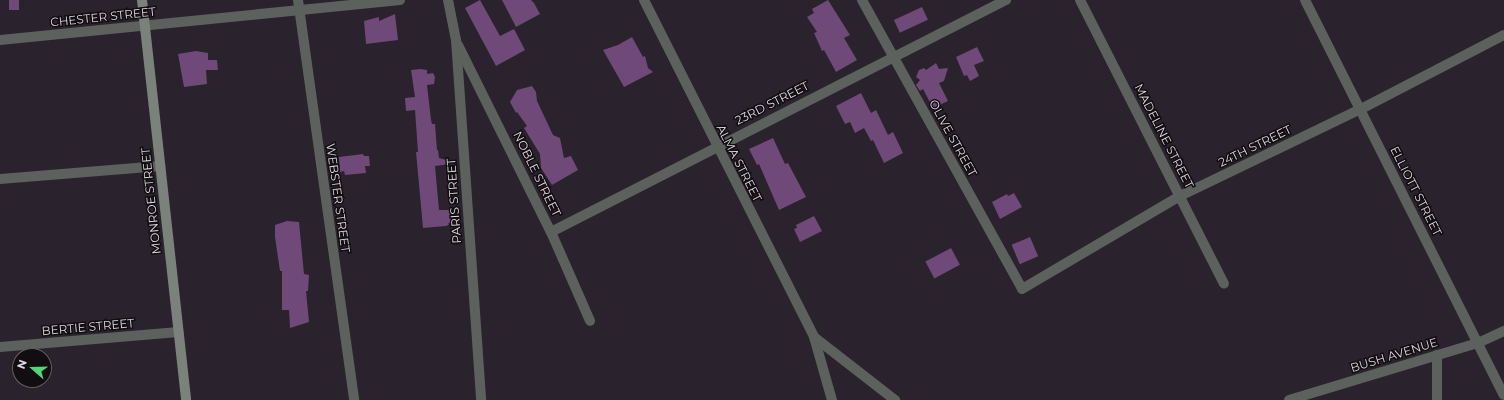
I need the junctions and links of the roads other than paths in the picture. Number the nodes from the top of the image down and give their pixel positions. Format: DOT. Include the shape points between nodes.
graph roads {
  1 [pos="142,0"];
  2 [pos="400,0"];
  3 [pos="448,0"];
  4 [pos="644,0"];
  5 [pos="862,0"];
  6 [pos="1006,0"];
  7 [pos="1080,0"];
  8 [pos="1306,0"];
  9 [pos="298,5"];
  10 [pos="145,26"];
  11 [pos="1504,35"];
  12 [pos="0,40"];
  13 [pos="456,40"];
  14 [pos="893,58"];
  15 [pos="1360,109"];
  16 [pos="716,146"];
  17 [pos="160,166"];
  18 [pos="0,179"];
  19 [pos="1180,196"];
  20 [pos="551,232"];
  21 [pos="1224,284"];
  22 [pos="1022,289"];
  23 [pos="590,321"];
  24 [pos="1504,331"];
  25 [pos="178,332"];
  26 [pos="814,337"];
  27 [pos="1478,343"];
  28 [pos="0,347"];
  29 [pos="1438,355"];
  30 [pos="1504,394"];
  31 [pos="186,400"];
  32 [pos="354,400"];
  33 [pos="481,400"];
  34 [pos="832,400"];
  35 [pos="894,400"];
  36 [pos="1289,400"];
  37 [pos="1437,400"];
  1 -- 10 [label="main road, MONROE STREET"];
  2 -- 9 [label="street, CHESTER STREET"];
  3 -- 13 [label="street, PARIS STREET"];
  4 -- 16 [label="street, ALMA STREET"];
  5 -- 14 [label="street, OLIVE STREET"];
  6 -- 14 [label="street, 23RD STREET"];
  7 -- 19 [label="street, MADELINE STREET"];
  8 -- 15 [label="street, ELLIOTT STREET"];
  9 -- 10 [label="street, CHESTER STREET"];
  9 -- 32 [label="street, WEBSTER STREET"];
  10 -- 12 [label="street, CHESTER STREET"];
  10 -- 17 [label="main road, MONROE STREET"];
  11 -- 15 [label="street, 24TH STREET"];
  13 -- 20 [label="street, NOBLE STREET"];
  13 -- 33 [label="street, PARIS STREET"];
  14 -- 16 [label="street, 23RD STREET"];
  14 -- 22 [label="street, OLIVE STREET"];
  15 -- 19 [label="street, 24TH STREET"];
  15 -- 27 [label="street, ELLIOTT STREET"];
  16 -- 20 [label="street, 23RD STREET"];
  16 -- 26 [label="street, ALMA STREET"];
  17 -- 18 [label="street"];
  17 -- 25 [label="main road, MONROE STREET"];
  19 -- 21 [label="street, MADELINE STREET"];
  19 -- 22 [label="street, 24TH STREET"];
  20 -- 23 [label="street, NOBLE STREET"];
  24 -- 27 [label="street, BUSH AVENUE"];
  25 -- 28 [label="street, BERTIE STREET"];
  25 -- 31 [label="main road, MONROE STREET"];
  26 -- 34 [label="street, ALMA STREET"];
  26 -- 35 [label="street, ALMA STREET"];
  27 -- 29 [label="street, BUSH AVENUE"];
  27 -- 30 [label="street, ELLIOTT STREET"];
  29 -- 36 [label="street, BUSH AVENUE"];
  29 -- 37 [label="street"];
}
